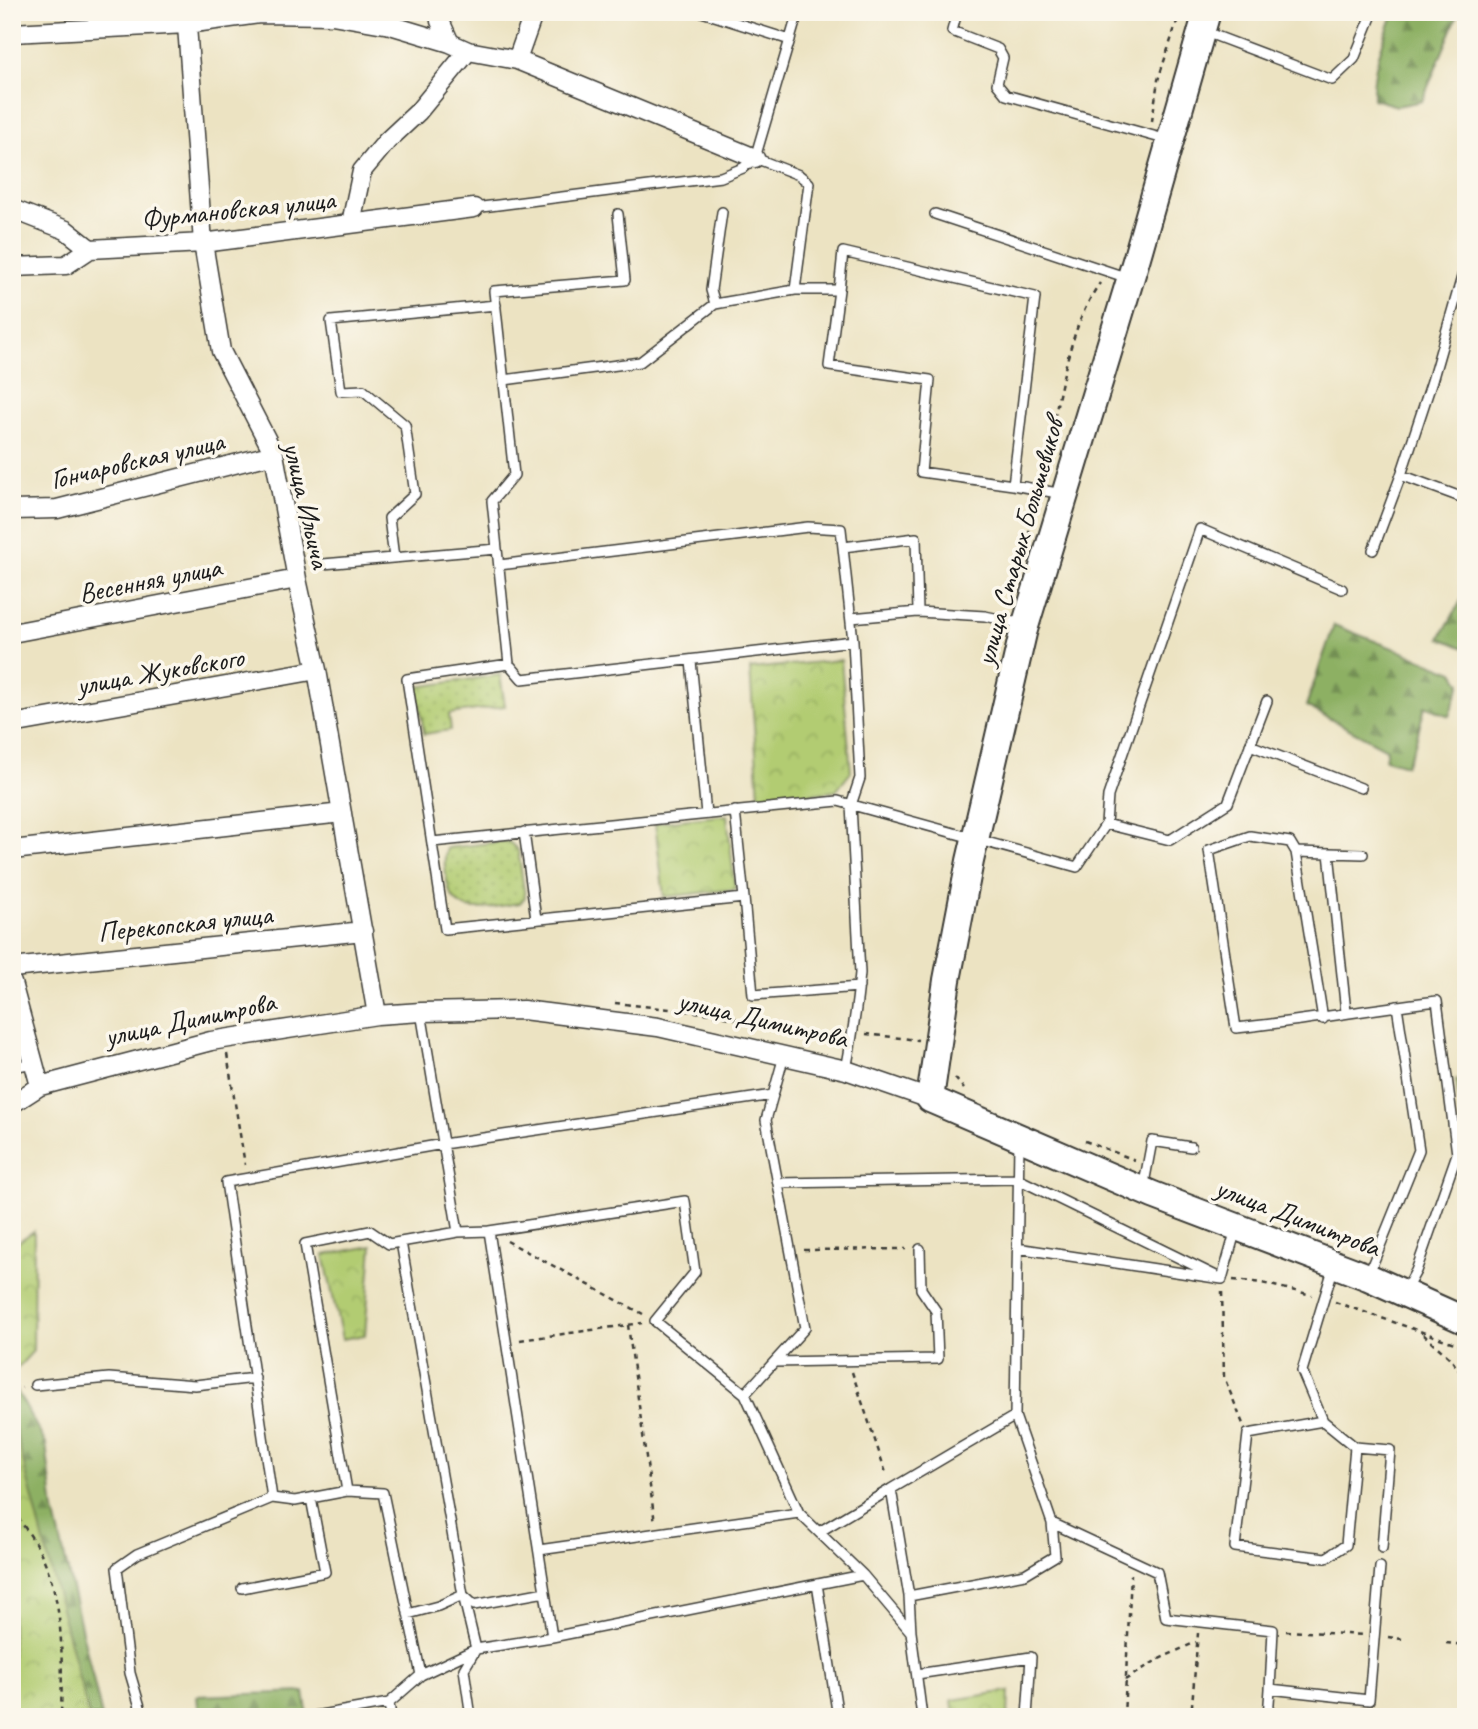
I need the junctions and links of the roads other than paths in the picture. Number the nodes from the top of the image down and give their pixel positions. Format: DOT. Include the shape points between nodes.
graph roads {
  1 [pos="439,12"];
  2 [pos="534,12"];
  3 [pos="702,12"];
  4 [pos="798,12"];
  5 [pos="957,12"];
  6 [pos="1373,12"];
  7 [pos="187,18"];
  8 [pos="1204,21"];
  9 [pos="12,33"];
  10 [pos="790,40"];
  11 [pos="450,43"];
  12 [pos="468,51"];
  13 [pos="517,60"];
  14 [pos="1170,141"];
  15 [pos="755,158"];
  16 [pos="474,208"];
  17 [pos="12,209"];
  18 [pos="722,212"];
  19 [pos="618,214"];
  20 [pos="935,214"];
  21 [pos="351,223"];
  22 [pos="203,243"];
  23 [pos="90,249"];
  24 [pos="1466,263"];
  25 [pos="12,267"];
  26 [pos="1130,278"];
  27 [pos="795,290"];
  28 [pos="839,290"];
  29 [pos="715,304"];
  30 [pos="496,305"];
  31 [pos="504,380"];
  32 [pos="274,454"];
  33 [pos="1401,475"];
  34 [pos="1013,485"];
  35 [pos="1064,495"];
  36 [pos="1466,499"];
  37 [pos="12,510"];
  38 [pos="843,547"];
  39 [pos="497,549"];
  40 [pos="1373,550"];
  41 [pos="394,558"];
  42 [pos="323,564"];
  43 [pos="499,565"];
  44 [pos="297,579"];
  45 [pos="1342,589"];
  46 [pos="918,612"];
  47 [pos="851,618"];
  48 [pos="1025,625"];
  49 [pos="12,633"];
  50 [pos="853,641"];
  51 [pos="691,661"];
  52 [pos="509,664"];
  53 [pos="317,670"];
  54 [pos="1267,701"];
  55 [pos="12,724"];
  56 [pos="1250,745"];
  57 [pos="1361,788"];
  58 [pos="851,805"];
  59 [pos="734,811"];
  60 [pos="342,813"];
  61 [pos="706,814"];
  62 [pos="1106,824"];
  63 [pos="524,832"];
  64 [pos="975,840"];
  65 [pos="432,842"];
  66 [pos="12,850"];
  67 [pos="1296,852"];
  68 [pos="1329,853"];
  69 [pos="1363,854"];
  70 [pos="744,898"];
  71 [pos="536,919"];
  72 [pos="363,931"];
  73 [pos="12,968"];
  74 [pos="12,984"];
  75 [pos="859,987"];
  76 [pos="1397,1006"];
  77 [pos="421,1012"];
  78 [pos="1346,1012"];
  79 [pos="377,1015"];
  80 [pos="1323,1019"];
  81 [pos="784,1056"];
  82 [pos="34,1063"];
  83 [pos="12,1067"];
  84 [pos="846,1070"];
  85 [pos="40,1086"];
  86 [pos="773,1095"];
  87 [pos="930,1099"];
  88 [pos="12,1104"];
  89 [pos="1019,1136"];
  90 [pos="443,1144"];
  91 [pos="1191,1147"];
  92 [pos="1018,1180"];
  93 [pos="778,1183"];
  94 [pos="1142,1190"];
  95 [pos="1237,1228"];
  96 [pos="458,1231"];
  97 [pos="489,1231"];
  98 [pos="401,1242"];
  99 [pos="1017,1248"];
  100 [pos="920,1249"];
  101 [pos="1335,1263"];
  102 [pos="1368,1277"];
  103 [pos="1222,1279"];
  104 [pos="1405,1293"];
  105 [pos="1466,1321"];
  106 [pos="774,1362"];
  107 [pos="255,1378"];
  108 [pos="35,1385"];
  109 [pos="745,1394"];
  110 [pos="1015,1416"];
  111 [pos="1323,1421"];
  112 [pos="1356,1447"];
  113 [pos="891,1489"];
  114 [pos="347,1491"];
  115 [pos="272,1498"];
  116 [pos="311,1498"];
  117 [pos="799,1513"];
  118 [pos="1052,1523"];
  119 [pos="819,1532"];
  120 [pos="1382,1548"];
  121 [pos="538,1550"];
  122 [pos="1380,1567"];
  123 [pos="863,1574"];
  124 [pos="817,1584"];
  125 [pos="242,1588"];
  126 [pos="545,1592"];
  127 [pos="463,1595"];
  128 [pos="909,1597"];
  129 [pos="408,1614"];
  130 [pos="911,1632"];
  131 [pos="552,1637"];
  132 [pos="476,1649"];
  133 [pos="917,1674"];
  134 [pos="421,1675"];
  135 [pos="1270,1689"];
  136 [pos="389,1703"];
  137 [pos="143,1717"];
  138 [pos="309,1717"];
  139 [pos="391,1717"];
  140 [pos="471,1717"];
  141 [pos="838,1717"];
  142 [pos="922,1717"];
  143 [pos="1027,1717"];
  144 [pos="1268,1717"];
  1 -- 11 [label="street"];
  2 -- 13 [label="street"];
  3 -- 10 [label="lane"];
  4 -- 10 [label="lane"];
  5 -- 14 [label="lane" via="952,31 998,48 1003,58 997,84 1006,95"];
  6 -- 8 [label="lane" via="1354,59 1332,80"];
  7 -- 9 [label="street"];
  7 -- 11 [label="street" via="332,15 390,25"];
  7 -- 22 [label="street, улица Ильича"];
  8 -- 14 [label="street, улица Старых Большевиков"];
  10 -- 15 [label="lane"];
  11 -- 12 [label="street"];
  12 -- 13 [label="street"];
  12 -- 21 [label="street" via="362,171"];
  13 -- 15 [label="street"];
  14 -- 26 [label="street, улица Старых Большевиков"];
  15 -- 16 [label="lane" via="743,169 721,177"];
  15 -- 27 [label="lane" via="809,183"];
  16 -- 21 [label="street, Фурмановская улица"];
  17 -- 23 [label="street" via="66,230"];
  18 -- 29 [label="lane" via="711,289"];
  19 -- 30 [label="lane" via="625,280 494,291"];
  20 -- 26 [label="lane"];
  21 -- 22 [label="street, Фурмановская улица"];
  22 -- 23 [label="street, Фурмановская улица"];
  22 -- 32 [label="street, улица Ильича" via="221,351"];
  23 -- 25 [label="street, Фурмановская улица" via="66,265"];
  24 -- 33 [label="lane"];
  26 -- 35 [label="street, улица Старых Большевиков"];
  27 -- 28 [label="lane"];
  27 -- 29 [label="lane"];
  28 -- 34 [label="lane" via="829,366 930,380 921,472"];
  28 -- 34 [label="lane" via="843,252 1035,297"];
  29 -- 31 [label="lane" via="640,362"];
  30 -- 31 [label="lane"];
  30 -- 41 [label="lane" via="331,321 341,391 363,390 405,425 415,494 389,518"];
  31 -- 39 [label="lane" via="514,475 492,501"];
  32 -- 37 [label="street, Гончаровская улица" via="57,509"];
  32 -- 44 [label="street, улица Ильича"];
  33 -- 36 [label="lane"];
  33 -- 40 [label="lane"];
  34 -- 35 [label="lane"];
  35 -- 48 [label="street, улица Старых Большевиков"];
  38 -- 43 [label="lane" via="841,529 807,527"];
  38 -- 46 [label="lane" via="916,538"];
  38 -- 47 [label="lane"];
  39 -- 41 [label="lane"];
  39 -- 43 [label="lane"];
  41 -- 42 [label="lane"];
  43 -- 52 [label="lane"];
  44 -- 49 [label="street, Весенняя улица"];
  44 -- 53 [label="street, улица Ильича"];
  45 -- 62 [label="lane" via="1200,529 1108,796"];
  46 -- 47 [label="lane"];
  46 -- 48 [label="lane" via="985,616"];
  47 -- 50 [label="lane"];
  48 -- 64 [label="street, улица Старых Большевиков"];
  50 -- 51 [label="lane"];
  50 -- 58 [label="lane" via="860,779"];
  51 -- 52 [label="lane" via="522,679"];
  51 -- 61 [label="lane"];
  52 -- 65 [label="lane" via="407,679"];
  53 -- 55 [label="street, улица Жуковского"];
  53 -- 60 [label="street, улица Ильича"];
  54 -- 56 [label="lane"];
  56 -- 57 [label="lane"];
  56 -- 62 [label="lane" via="1228,803 1170,840"];
  58 -- 59 [label="lane" via="838,801"];
  58 -- 64 [label="lane"];
  58 -- 75 [label="lane"];
  59 -- 61 [label="lane"];
  59 -- 70 [label="lane"];
  60 -- 66 [label="street"];
  60 -- 72 [label="street, улица Ильича"];
  61 -- 63 [label="lane"];
  62 -- 64 [label="lane" via="1077,867"];
  63 -- 65 [label="lane"];
  63 -- 71 [label="lane"];
  64 -- 87 [label="street, улица Старых Большевиков" via="947,979"];
  65 -- 71 [label="lane" via="445,929"];
  67 -- 68 [label="lane"];
  67 -- 80 [label="lane"];
  67 -- 80 [label="lane" via="1290,842 1250,836 1209,850 1236,1028"];
  68 -- 69 [label="lane"];
  68 -- 78 [label="lane"];
  70 -- 71 [label="lane"];
  70 -- 75 [label="lane" via="753,995"];
  72 -- 73 [label="street, Перекопская улица"];
  72 -- 79 [label="street, улица Ильича"];
  74 -- 82 [label="street"];
  75 -- 84 [label="lane"];
  76 -- 78 [label="lane"];
  76 -- 102 [label="lane" via="1419,1150"];
  76 -- 104 [label="lane" via="1437,1001 1457,1154"];
  77 -- 79 [label="street, улица Димитрова"];
  77 -- 81 [label="street, улица Димитрова" via="523,1010 658,1027"];
  77 -- 90 [label="lane"];
  78 -- 80 [label="lane"];
  79 -- 85 [label="street, улица Димитрова" via="225,1039"];
  81 -- 84 [label="street, улица Димитрова"];
  81 -- 86 [label="lane"];
  82 -- 83 [label="lane"];
  82 -- 85 [label="street"];
  84 -- 87 [label="street, улица Димитрова"];
  85 -- 88 [label="street, улица Димитрова"];
  86 -- 90 [label="lane"];
  86 -- 93 [label="lane" via="766,1120"];
  87 -- 89 [label="street, улица Димитрова"];
  89 -- 92 [label="lane"];
  89 -- 94 [label="street, улица Димитрова"];
  90 -- 96 [label="lane"];
  90 -- 107 [label="lane" via="226,1182"];
  91 -- 94 [label="lane" via="1152,1141"];
  92 -- 93 [label="lane"];
  92 -- 99 [label="lane"];
  92 -- 103 [label="lane"];
  93 -- 106 [label="lane" via="805,1328"];
  94 -- 95 [label="street, улица Димитрова"];
  95 -- 101 [label="street, улица Димитрова"];
  95 -- 103 [label="lane"];
  96 -- 97 [label="lane"];
  96 -- 98 [label="lane"];
  97 -- 109 [label="lane" via="685,1201 695,1272 655,1321"];
  97 -- 121 [label="lane"];
  98 -- 114 [label="lane" via="389,1244 370,1231 304,1244"];
  98 -- 127 [label="lane"];
  99 -- 103 [label="lane"];
  99 -- 110 [label="lane"];
  100 -- 106 [label="lane" via="920,1289 936,1311 938,1359"];
  101 -- 102 [label="street, улица Димитрова"];
  101 -- 111 [label="lane" via="1302,1371"];
  102 -- 104 [label="street, улица Димитрова"];
  104 -- 105 [label="street, улица Димитрова"];
  106 -- 109 [label="lane"];
  107 -- 108 [label="lane" via="195,1385 109,1378"];
  107 -- 115 [label="lane"];
  109 -- 117 [label="lane"];
  110 -- 113 [label="lane"];
  110 -- 118 [label="lane"];
  111 -- 112 [label="lane"];
  111 -- 112 [label="lane" via="1248,1434 1236,1547 1326,1558 1346,1545"];
  112 -- 120 [label="lane" via="1390,1450"];
  113 -- 119 [label="lane"];
  113 -- 128 [label="lane"];
  114 -- 116 [label="lane"];
  114 -- 129 [label="lane" via="383,1493"];
  115 -- 116 [label="lane"];
  115 -- 137 [label="lane" via="137,1554 117,1568 130,1673"];
  116 -- 125 [label="lane" via="325,1572"];
  117 -- 119 [label="lane"];
  117 -- 121 [label="lane"];
  118 -- 128 [label="lane" via="1055,1556 1025,1574"];
  118 -- 135 [label="lane" via="1157,1572 1166,1618 1273,1630"];
  119 -- 123 [label="lane"];
  121 -- 126 [label="lane"];
  122 -- 135 [label="lane" via="1369,1700"];
  123 -- 124 [label="lane"];
  123 -- 130 [label="lane"];
  124 -- 131 [label="lane"];
  124 -- 141 [label="lane"];
  126 -- 127 [label="lane" via="474,1605"];
  126 -- 131 [label="lane"];
  127 -- 129 [label="lane"];
  127 -- 132 [label="lane"];
  128 -- 130 [label="lane"];
  129 -- 134 [label="lane"];
  130 -- 133 [label="lane"];
  131 -- 132 [label="lane"];
  132 -- 134 [label="lane"];
  132 -- 140 [label="lane" via="464,1670"];
  133 -- 142 [label="lane"];
  133 -- 143 [label="lane" via="1031,1657"];
  134 -- 136 [label="lane"];
  135 -- 144 [label="lane"];
  136 -- 138 [label="lane"];
  136 -- 139 [label="lane"];
}
